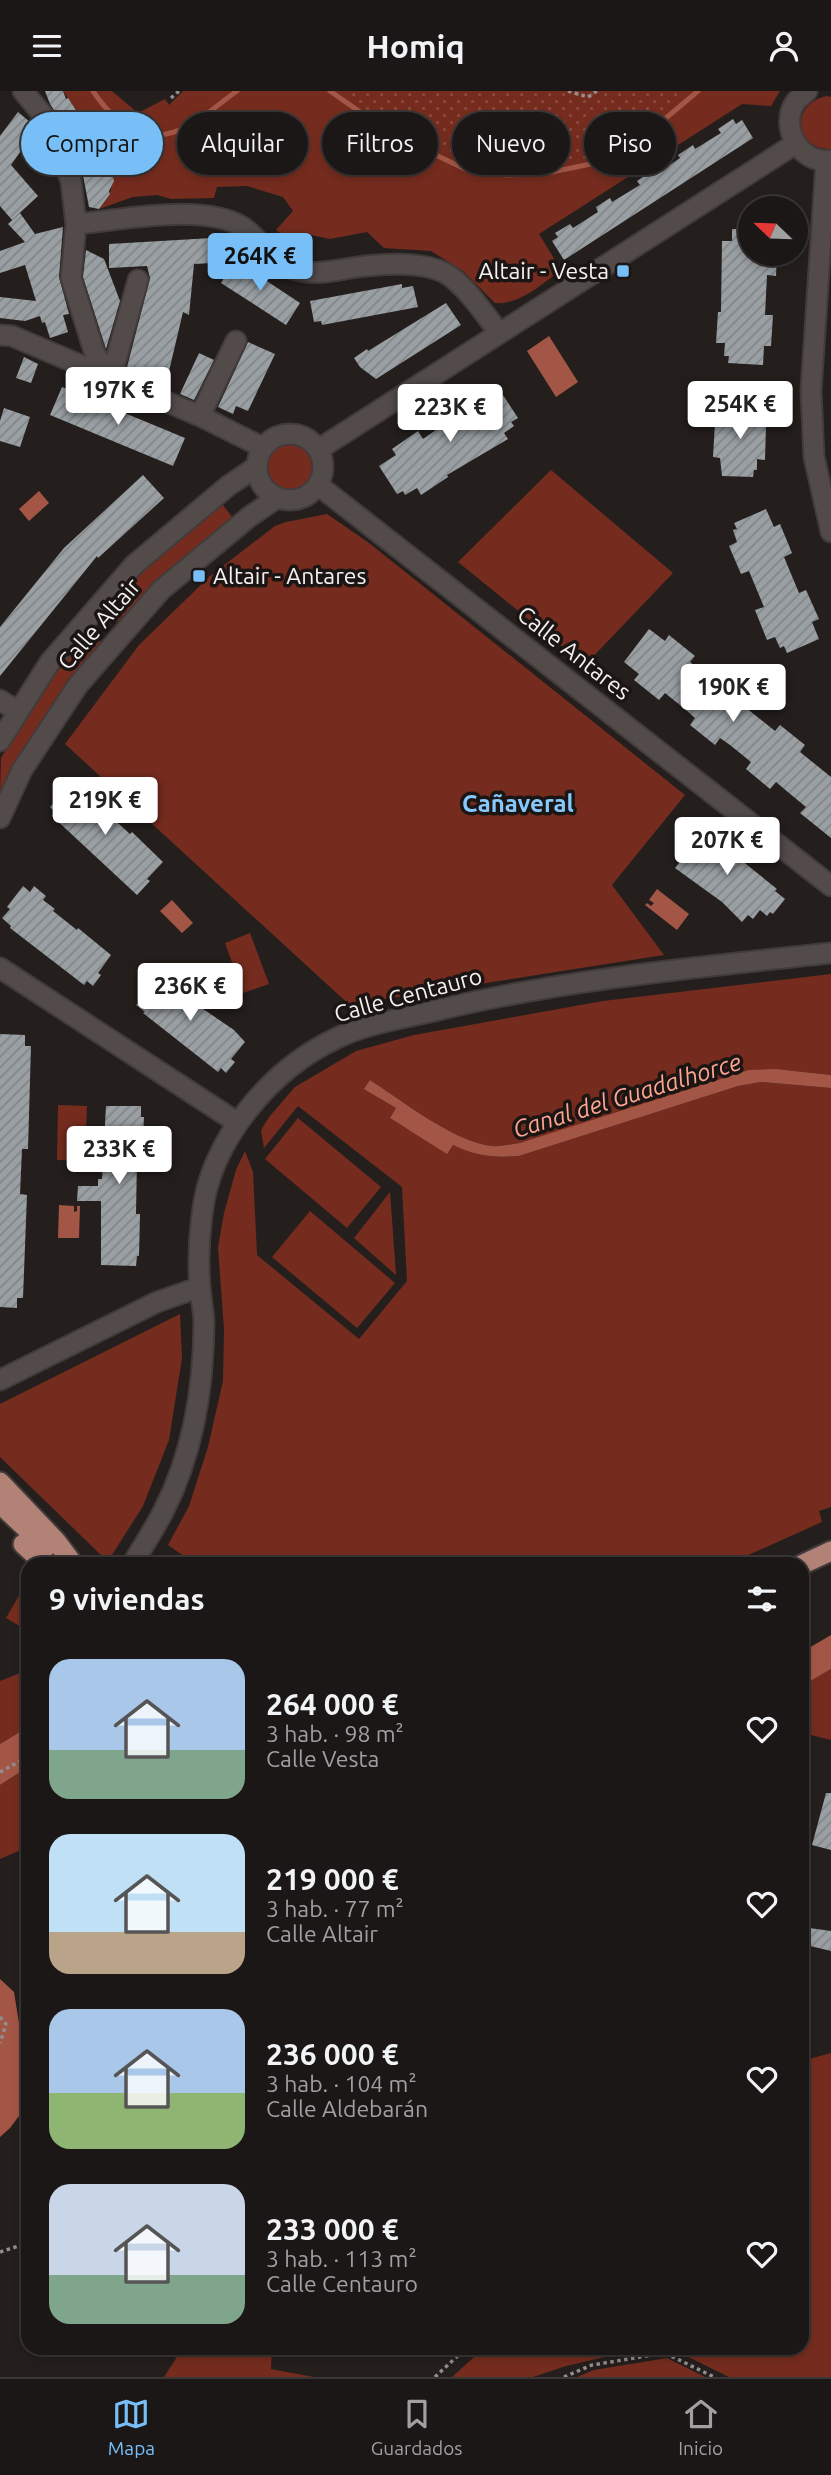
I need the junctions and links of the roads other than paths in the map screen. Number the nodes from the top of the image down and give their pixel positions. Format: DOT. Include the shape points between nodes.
graph roads {
  1 [pos="23,91"];
  2 [pos="807,91"];
  3 [pos="795,144"];
  4 [pos="829,161"];
  5 [pos="76,225"];
  6 [pos="138,280"];
  7 [pos="499,332"];
  8 [pos="0,335"];
  9 [pos="236,341"];
  10 [pos="111,378"];
  11 [pos="200,416"];
  12 [pos="262,447"];
  13 [pos="319,449"];
  14 [pos="256,467"];
  15 [pos="318,485"];
  16 [pos="277,498"];
  17 [pos="831,532"];
  18 [pos="0,700"];
  19 [pos="19,712"];
  20 [pos="0,741"];
  21 [pos="0,818"];
  22 [pos="831,886"];
  23 [pos="831,953"];
  24 [pos="0,968"];
  25 [pos="238,1123"];
  26 [pos="200,1287"];
  27 [pos="0,1380"];
  28 [pos="0,1482"];
  29 [pos="0,1504"];
  30 [pos="0,1521"];
  31 [pos="831,1551"];
  32 [pos="37,1557"];
  33 [pos="57,1557"];
  34 [pos="67,1557"];
  35 [pos="137,1557"];
  36 [pos="809,1562"];
  1 -- 5 [label="street" via="47,120 71,181"];
  2 -- 3 [label="street" via="794,104 789,124"];
  3 -- 4 [label="street" via="808,157"];
  3 -- 7 [label="street"];
  4 -- 17 [label="street" via="811,391 814,457"];
  5 -- 7 [label="street" via="189,214 222,217 243,228 287,267 320,274 411,263 449,275"];
  5 -- 10 [label="street" via="71,278 95,354"];
  6 -- 10 [label="street"];
  7 -- 13 [label="street"];
  8 -- 10 [label="street"];
  9 -- 11 [label="street"];
  10 -- 11 [label="street"];
  11 -- 12 [label="street"];
  12 -- 13 [label="street" via="285,433 310,439"];
  12 -- 14 [label="street"];
  13 -- 15 [label="street" via="324,467"];
  14 -- 16 [label="street" via="262,486"];
  14 -- 19 [label="street, Calle Altair" via="134,565 50,663"];
  15 -- 16 [label="street" via="307,496 292,501"];
  15 -- 22 [label="street, Calle Antares"];
  16 -- 21 [label="street, Calle Altair" via="161,590 78,685 22,770"];
  18 -- 19 [label="street"];
  19 -- 20 [label="street, Calle Altair"];
  23 -- 25 [label="street, Calle Centauro" via="663,971 487,998 389,1021 338,1037 295,1062"];
  24 -- 25 [label="street"];
  25 -- 26 [label="street, Calle Centauro" via="209,1184 202,1213"];
  26 -- 27 [label="street" via="157,1302"];
  26 -- 35 [label="street, Calle Centauro" via="203,1366 191,1439 164,1510"];
  28 -- 34 [label="main road"];
  29 -- 33 [label="main road"];
  30 -- 32 [label="main road"];
  31 -- 36 [label="main road"];
}
